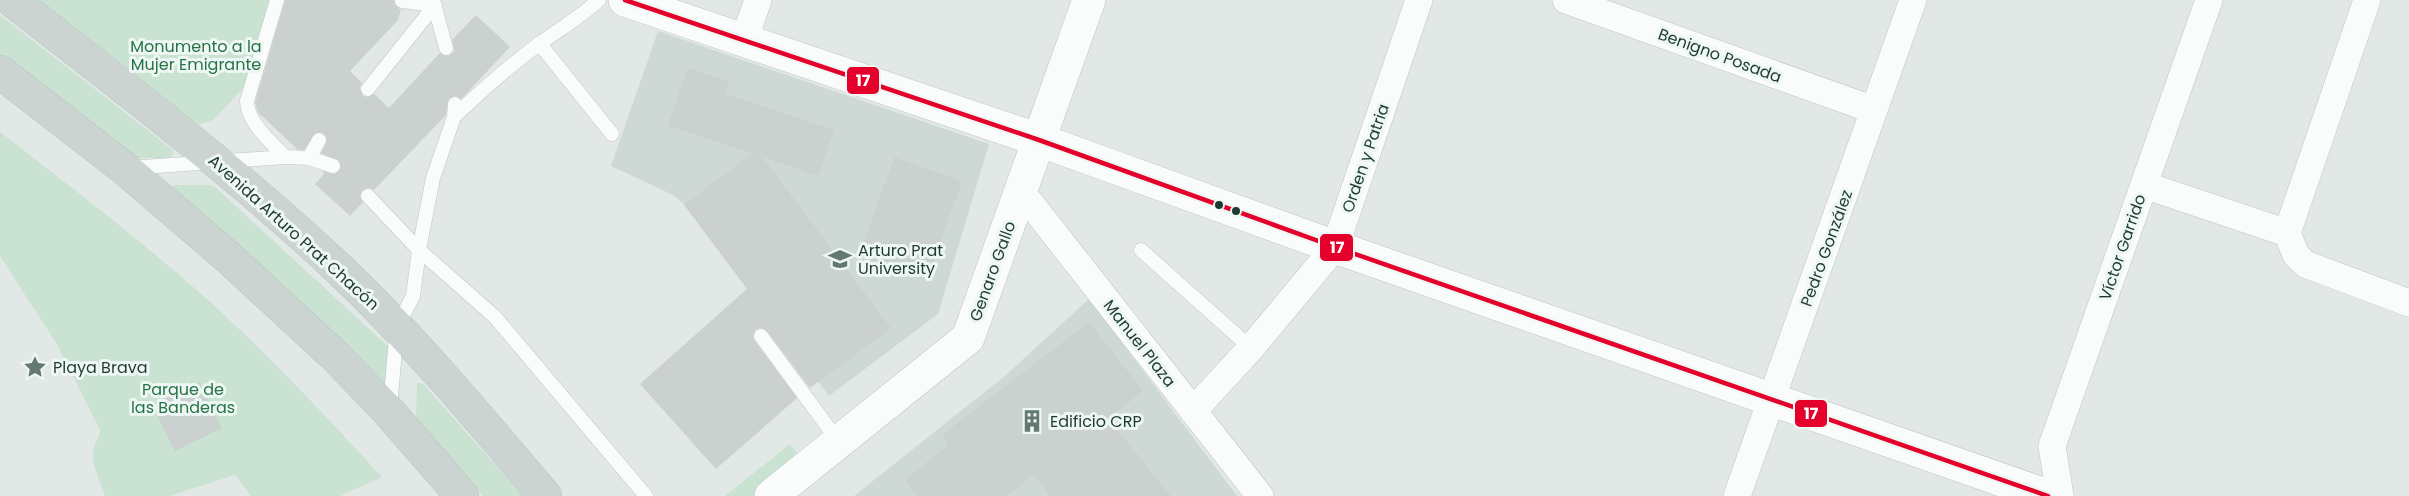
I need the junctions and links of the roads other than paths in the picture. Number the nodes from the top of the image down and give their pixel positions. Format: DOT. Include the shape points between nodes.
graph roads {
  1 [pos="12,0"];
  2 [pos="277,0"];
  3 [pos="599,0"];
  4 [pos="625,0"];
  5 [pos="758,0"];
  6 [pos="1089,0"];
  7 [pos="1419,0"];
  8 [pos="1914,0"];
  9 [pos="2209,0"];
  10 [pos="2366,0"];
  11 [pos="402,1"];
  12 [pos="1574,1"];
  13 [pos="434,3"];
  14 [pos="744,40"];
  15 [pos="539,43"];
  16 [pos="446,48"];
  17 [pos="0,72"];
  18 [pos="368,89"];
  19 [pos="1875,110"];
  20 [pos="612,134"];
  21 [pos="320,140"];
  22 [pos="1039,140"];
  23 [pos="285,157"];
  24 [pos="309,158"];
  25 [pos="218,162"];
  26 [pos="333,166"];
  27 [pos="124,168"];
  28 [pos="2144,185"];
  29 [pos="1021,191"];
  30 [pos="368,196"];
  31 [pos="2287,233"];
  32 [pos="1335,247"];
  33 [pos="419,250"];
  34 [pos="1141,250"];
  35 [pos="2409,303"];
  36 [pos="397,327"];
  37 [pos="761,336"];
  38 [pos="1251,348"];
  39 [pos="1772,399"];
  40 [pos="1193,411"];
  41 [pos="389,412"];
  42 [pos="839,441"];
  43 [pos="462,496"];
  44 [pos="545,496"];
  45 [pos="646,496"];
  46 [pos="771,496"];
  47 [pos="1260,496"];
  48 [pos="1737,496"];
  49 [pos="2048,496"];
  50 [pos="2060,496"];
  1 -- 25 [label="main road, Avenida Arturo Prat Chacón"];
  2 -- 23 [label="lane" via="247,107"];
  3 -- 15 [label="lane" via="577,20"];
  4 -- 14 [label="street" via="686,15"];
  5 -- 14 [label="street"];
  6 -- 22 [label="street, Genaro Gallo"];
  7 -- 32 [label="street, Orden y Patria"];
  8 -- 19 [label="street, Pedro González"];
  9 -- 28 [label="street, Víctor Garrido"];
  10 -- 31 [label="street"];
  11 -- 13 [label="lane"];
  12 -- 19 [label="street, Benigno Posada"];
  13 -- 16 [label="lane"];
  13 -- 18 [label="lane"];
  14 -- 22 [label="street"];
  15 -- 20 [label="lane"];
  15 -- 33 [label="lane" via="455,111 432,178"];
  17 -- 27 [label="main road"];
  19 -- 39 [label="street, Pedro González"];
  21 -- 24 [label="lane"];
  22 -- 29 [label="street, Genaro Gallo"];
  22 -- 32 [label="street"];
  23 -- 24 [label="lane"];
  23 -- 25 [label="lane"];
  24 -- 26 [label="lane"];
  25 -- 27 [label="lane"];
  25 -- 36 [label="main road, Avenida Arturo Prat Chacón"];
  27 -- 41 [label="main road" via="230,259"];
  28 -- 31 [label="street"];
  28 -- 50 [label="street, Víctor Garrido" via="2052,446"];
  29 -- 40 [label="street, Manuel Plaza"];
  29 -- 42 [label="street, Genaro Gallo" via="968,338"];
  30 -- 33 [label="lane"];
  31 -- 35 [label="street" via="2296,255 2305,264"];
  32 -- 38 [label="street, Orden y Patria"];
  32 -- 39 [label="street"];
  33 -- 36 [label="lane" via="413,296"];
  33 -- 45 [label="lane" via="495,317"];
  34 -- 38 [label="lane"];
  36 -- 41 [label="lane"];
  36 -- 44 [label="main road, Avenida Arturo Prat Chacón"];
  37 -- 42 [label="lane"];
  38 -- 40 [label="street, Orden y Patria"];
  39 -- 48 [label="street, Pedro González"];
  39 -- 49 [label="street"];
  40 -- 47 [label="street, Manuel Plaza"];
  41 -- 43 [label="main road"];
  42 -- 46 [label="street, Genaro Gallo"];
}
